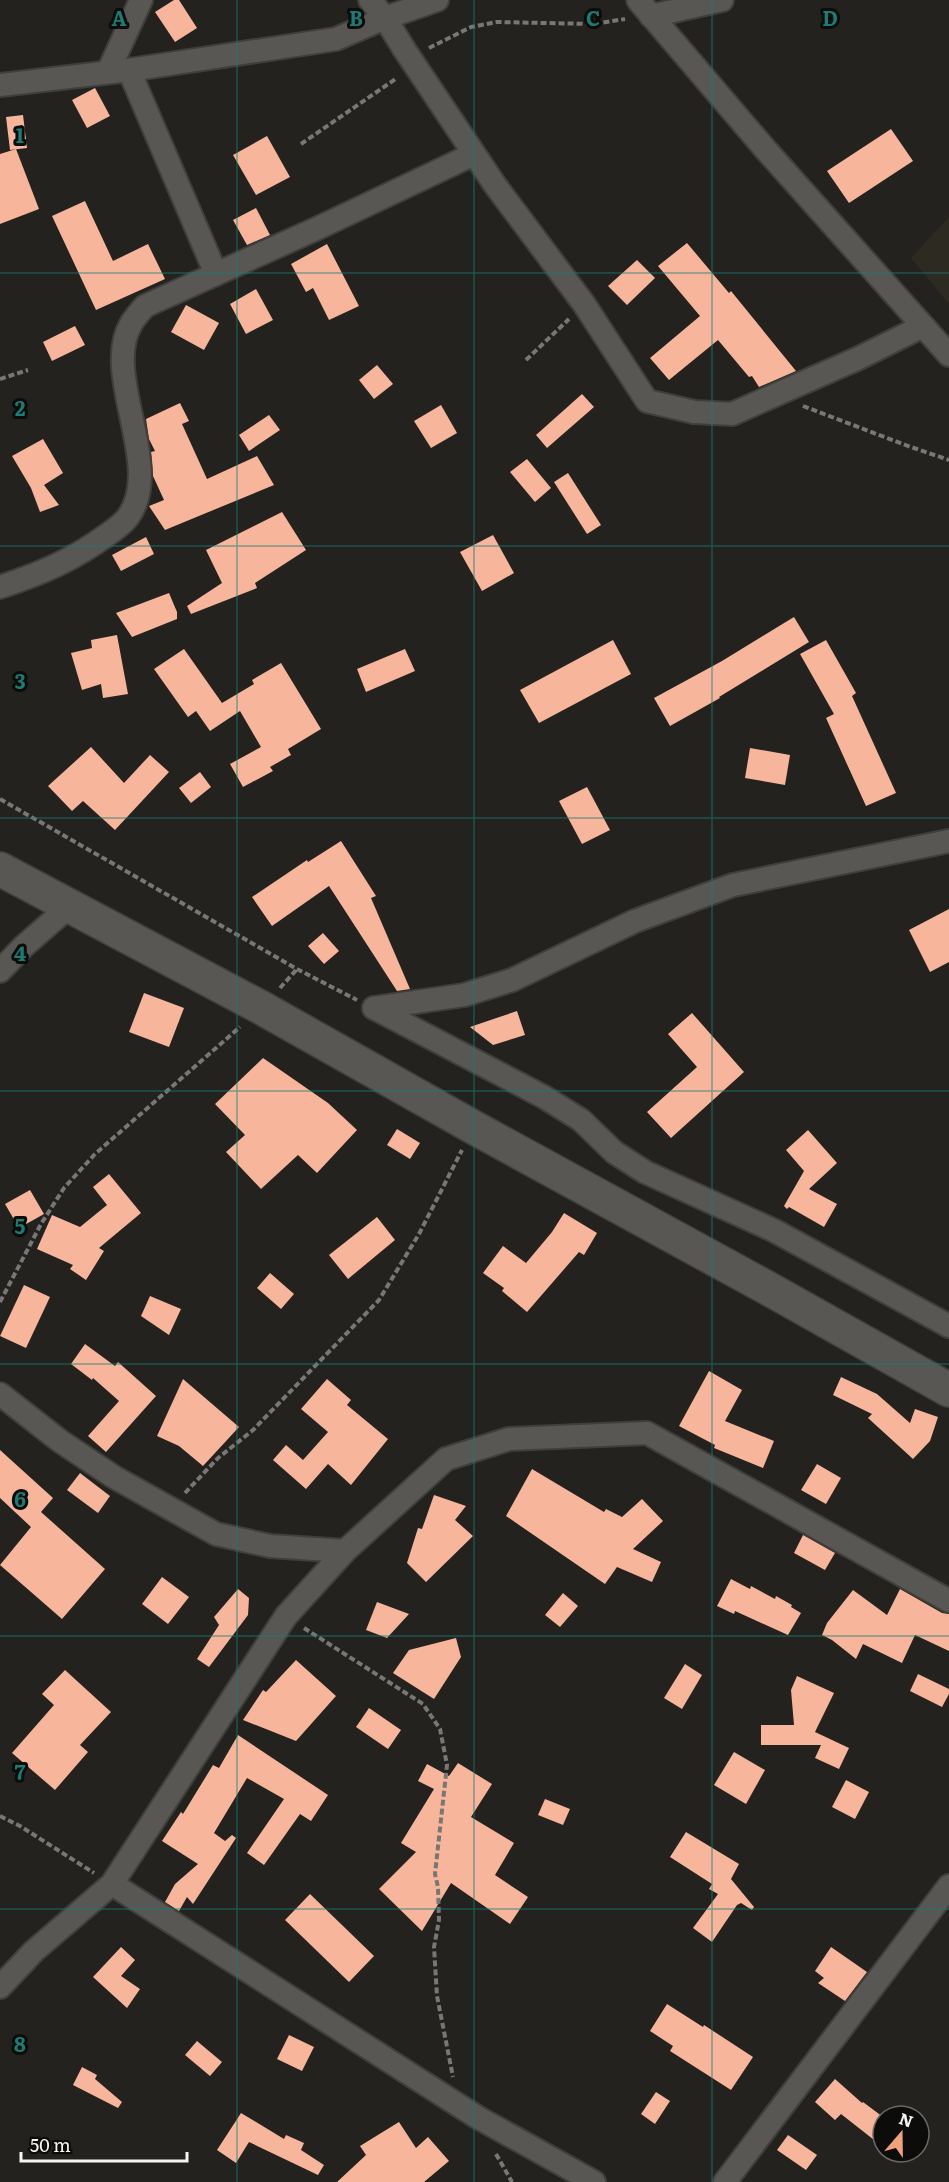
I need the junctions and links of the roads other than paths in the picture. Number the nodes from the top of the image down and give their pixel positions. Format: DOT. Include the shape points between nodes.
graph roads {
  1 [pos="141,0"];
  2 [pos="370,0"];
  3 [pos="437,0"];
  4 [pos="722,0"];
  5 [pos="645,8"];
  6 [pos="385,18"];
  7 [pos="118,71"];
  8 [pos="0,85"];
  9 [pos="474,154"];
  10 [pos="216,274"];
  11 [pos="923,326"];
  12 [pos="949,355"];
  13 [pos="0,587"];
  14 [pos="949,842"];
  15 [pos="0,869"];
  16 [pos="71,905"];
  17 [pos="0,971"];
  18 [pos="949,1326"];
  19 [pos="949,1390"];
  20 [pos="0,1394"];
  21 [pos="345,1551"];
  22 [pos="949,1601"];
  23 [pos="112,1884"];
  24 [pos="949,1886"];
  25 [pos="0,1988"];
  26 [pos="594,2182"];
  27 [pos="725,2182"];
  1 -- 7 [label="street"];
  2 -- 6 [label="street"];
  3 -- 6 [label="street"];
  4 -- 5 [label="street"];
  5 -- 11 [label="street"];
  6 -- 7 [label="street" via="336,39"];
  6 -- 9 [label="street"];
  7 -- 8 [label="street"];
  7 -- 10 [label="street"];
  9 -- 10 [label="street"];
  9 -- 11 [label="street" via="584,304 647,401 694,412 732,414"];
  10 -- 13 [label="street" via="145,306 130,325 122,371 139,464 138,496 128,517 64,563"];
  11 -- 12 [label="street"];
  14 -- 18 [label="street" via="733,885 635,921 512,980 464,995 374,1008 554,1103 645,1172 773,1230"];
  15 -- 16 [label="main road"];
  16 -- 17 [label="street"];
  16 -- 19 [label="main road"];
  20 -- 21 [label="street" via="114,1477 216,1534 270,1546"];
  21 -- 22 [label="street" via="446,1459 509,1439 647,1433"];
  21 -- 23 [label="street" via="286,1616"];
  23 -- 25 [label="street" via="34,1951"];
  23 -- 26 [label="street" via="477,2117"];
  24 -- 27 [label="street"];
}
